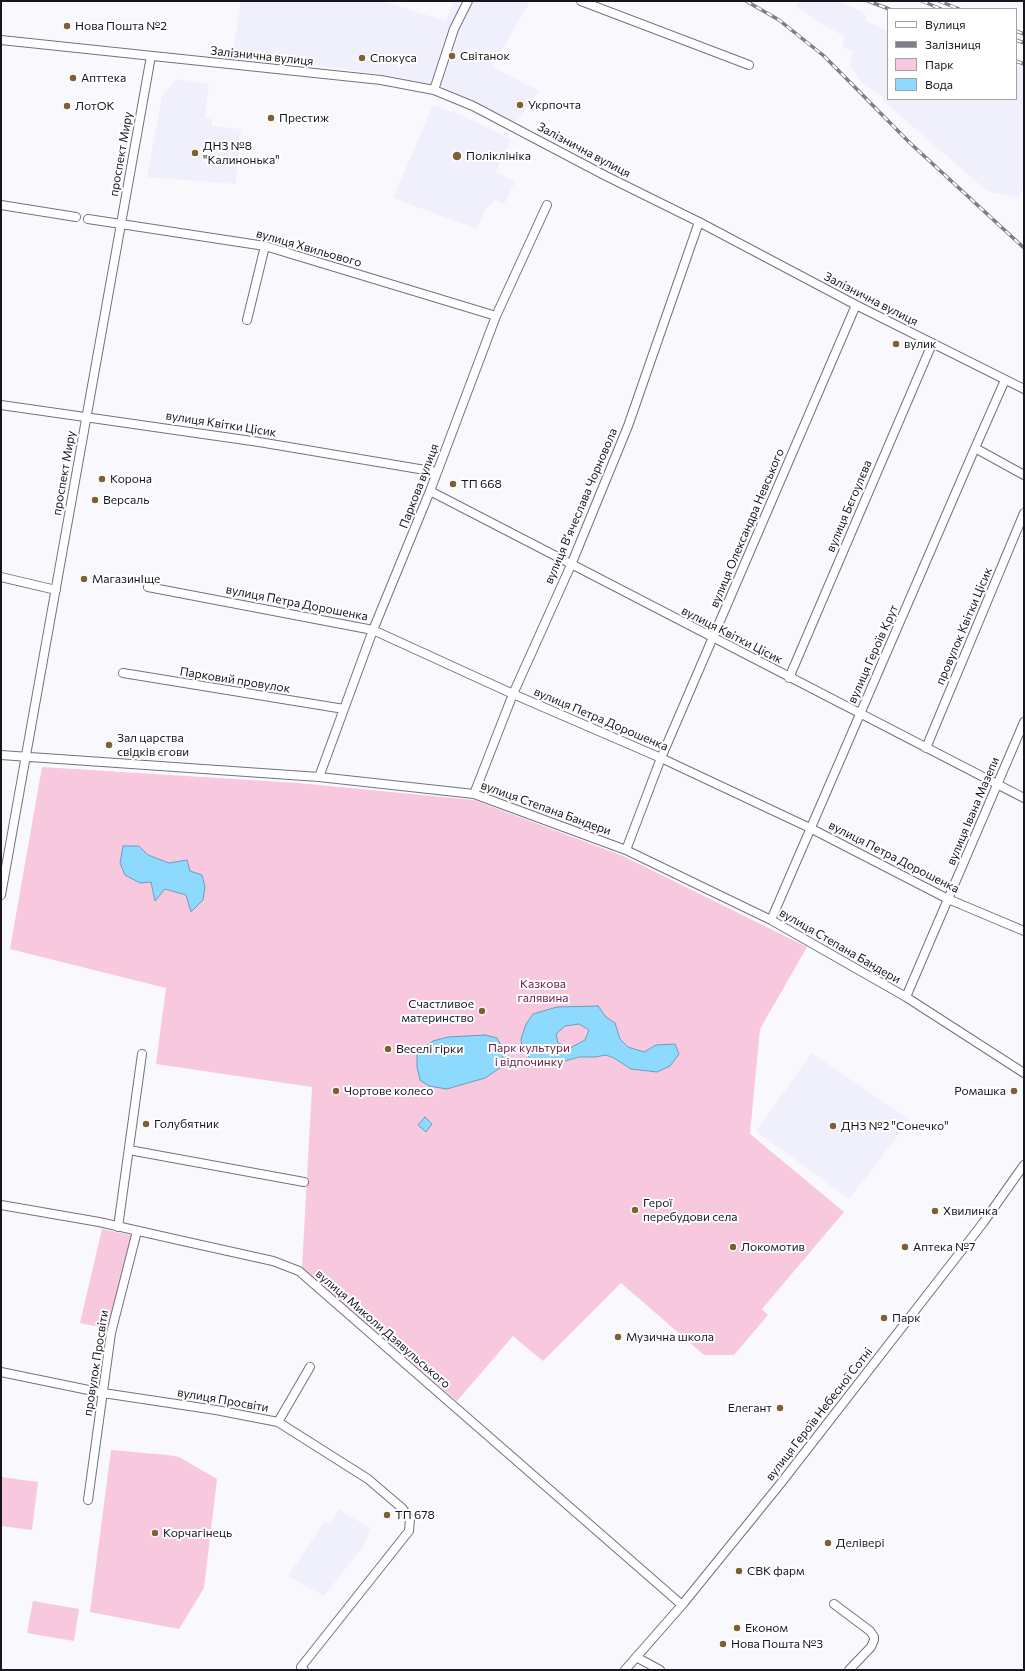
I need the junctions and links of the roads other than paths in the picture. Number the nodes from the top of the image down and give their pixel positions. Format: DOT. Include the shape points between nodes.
graph roads {
  1 [pos="468,1"];
  2 [pos="581,1"];
  3 [pos="1,40"];
  4 [pos="151,56"];
  5 [pos="749,65"];
  6 [pos="434,90"];
  7 [pos="1,205"];
  8 [pos="547,205"];
  9 [pos="76,217"];
  10 [pos="88,219"];
  11 [pos="699,222"];
  12 [pos="121,224"];
  13 [pos="265,246"];
  14 [pos="856,305"];
  15 [pos="496,316"];
  16 [pos="247,320"];
  17 [pos="932,344"];
  18 [pos="1005,380"];
  19 [pos="1024,389"];
  20 [pos="1,404"];
  21 [pos="87,416"];
  22 [pos="975,448"];
  23 [pos="437,472"];
  24 [pos="1024,475"];
  25 [pos="430,491"];
  26 [pos="1024,513"];
  27 [pos="571,565"];
  28 [pos="1,577"];
  29 [pos="148,587"];
  30 [pos="56,590"];
  31 [pos="373,630"];
  32 [pos="713,638"];
  33 [pos="123,673"];
  34 [pos="789,678"];
  35 [pos="513,694"];
  36 [pos="344,709"];
  37 [pos="859,714"];
  38 [pos="1024,722"];
  39 [pos="926,748"];
  40 [pos="1,756"];
  41 [pos="27,758"];
  42 [pos="661,758"];
  43 [pos="319,778"];
  44 [pos="998,785"];
  45 [pos="474,794"];
  46 [pos="1024,798"];
  47 [pos="810,828"];
  48 [pos="626,850"];
  49 [pos="1,895"];
  50 [pos="948,899"];
  51 [pos="771,920"];
  52 [pos="1024,932"];
  53 [pos="906,998"];
  54 [pos="142,1054"];
  55 [pos="1024,1073"];
  56 [pos="129,1150"];
  57 [pos="1024,1165"];
  58 [pos="304,1182"];
  59 [pos="1,1205"];
  60 [pos="118,1227"];
  61 [pos="137,1231"];
  62 [pos="310,1367"];
  63 [pos="1,1372"];
  64 [pos="103,1393"];
  65 [pos="278,1422"];
  66 [pos="88,1500"];
  67 [pos="834,1604"];
  68 [pos="682,1605"];
  69 [pos="636,1657"];
  70 [pos="302,1668"];
  71 [pos="625,1670"];
  72 [pos="660,1670"];
  73 [pos="849,1670"];
  1 -- 6 [label="street" via="454,30"];
  2 -- 5 [label="street"];
  3 -- 4 [label="street, Залізнична вулиця"];
  4 -- 6 [label="street, Залізнична вулиця" via="381,80"];
  4 -- 12 [label="street, проспект Миру"];
  6 -- 11 [label="street, Залізнична вулиця" via="473,106"];
  7 -- 9 [label="street"];
  8 -- 15 [label="street, Паркова вулиця"];
  10 -- 12 [label="street, вулиця Хвильового"];
  11 -- 14 [label="street, Залізнична вулиця"];
  11 -- 27 [label="street, вулиця Вʼячеслава Чорновола" via="628,426"];
  12 -- 13 [label="street, вулиця Хвильового"];
  12 -- 21 [label="street, проспект Миру"];
  13 -- 15 [label="street, вулиця Хвильового"];
  13 -- 16 [label="street"];
  14 -- 17 [label="street, Залізнична вулиця"];
  14 -- 32 [label="street, вулиця Олександра Невського"];
  15 -- 23 [label="street, Паркова вулиця"];
  17 -- 18 [label="street, Залізнична вулиця"];
  17 -- 34 [label="street, вулиця Бєгоулєва"];
  18 -- 19 [label="street, Залізнична вулиця"];
  18 -- 22 [label="street, вулиця Героїв Крут"];
  20 -- 21 [label="street, вулиця Квітки Цісик"];
  21 -- 23 [label="street, вулиця Квітки Цісик"];
  21 -- 30 [label="street, проспект Миру"];
  22 -- 24 [label="street"];
  22 -- 37 [label="street, вулиця Героїв Крут"];
  23 -- 25 [label="street, Паркова вулиця"];
  25 -- 27 [label="street, вулиця Квітки Цісик"];
  25 -- 31 [label="street, Паркова вулиця"];
  26 -- 39 [label="street, провулок Квітки Цісик"];
  27 -- 32 [label="street, вулиця Квітки Цісик"];
  27 -- 35 [label="street, вулиця Вʼячеслава Чорновола"];
  28 -- 30 [label="street"];
  29 -- 31 [label="street, вулиця Петра Дорошенка"];
  30 -- 41 [label="street, проспект Миру"];
  31 -- 35 [label="street, вулиця Петра Дорошенка"];
  31 -- 36 [label="street, Паркова вулиця"];
  32 -- 34 [label="street, вулиця Квітки Цісик"];
  32 -- 42 [label="street, вулиця Олександра Невського"];
  33 -- 36 [label="street, Парковий провулок"];
  34 -- 37 [label="street, вулиця Квітки Цісик"];
  35 -- 42 [label="street, вулиця Петра Дорошенка"];
  35 -- 45 [label="street, вулиця Вʼячеслава Чорновола"];
  36 -- 43 [label="street, Паркова вулиця"];
  37 -- 39 [label="street, вулиця Квітки Цісик"];
  37 -- 47 [label="street, вулиця Героїв Крут"];
  38 -- 44 [label="street, вулиця Івана Мазепи"];
  39 -- 44 [label="street, вулиця Квітки Цісик"];
  40 -- 41 [label="street, вулиця Степана Бандери"];
  41 -- 43 [label="street, вулиця Степана Бандери"];
  41 -- 49 [label="street, проспект Миру"];
  42 -- 47 [label="street, вулиця Петра Дорошенка"];
  42 -- 48 [label="street, вулиця Олександра Невського"];
  43 -- 45 [label="street, вулиця Степана Бандери"];
  44 -- 46 [label="street, вулиця Квітки Цісик"];
  44 -- 50 [label="street, вулиця Івана Мазепи"];
  45 -- 48 [label="street, вулиця Степана Бандери"];
  47 -- 50 [label="street, вулиця Петра Дорошенка"];
  47 -- 51 [label="street, вулиця Героїв Крут"];
  48 -- 51 [label="street, вулиця Степана Бандери"];
  50 -- 52 [label="street, вулиця Петра Дорошенка"];
  50 -- 53 [label="street, вулиця Івана Мазепи"];
  51 -- 53 [label="street, вулиця Степана Бандери"];
  53 -- 55 [label="street, вулиця Степана Бандери"];
  54 -- 56 [label="street"];
  56 -- 58 [label="street"];
  56 -- 60 [label="street"];
  57 -- 68 [label="street, вулиця Героїв Небесної Сотні" via="781,1483"];
  59 -- 60 [label="street, вулиця Миколи Дзявульського"];
  60 -- 61 [label="street, вулиця Миколи Дзявульського"];
  61 -- 64 [label="street, провулок Просвіти" via="111,1333"];
  61 -- 68 [label="street, вулиця Миколи Дзявульського" via="273,1261 299,1271"];
  62 -- 65 [label="street"];
  63 -- 64 [label="street, вулиця Просвіти"];
  64 -- 65 [label="street, вулиця Просвіти"];
  64 -- 66 [label="street, провулок Просвіти"];
  65 -- 70 [label="street, вулиця Просвіти" via="368,1479 402,1508 410,1519 409,1531"];
  67 -- 73 [label="street" via="874,1636 871,1647"];
  68 -- 69 [label="street, вулиця Героїв Небесної Сотні"];
  69 -- 71 [label="street, вулиця Героїв Небесної Сотні"];
  69 -- 72 [label="street"];
}
